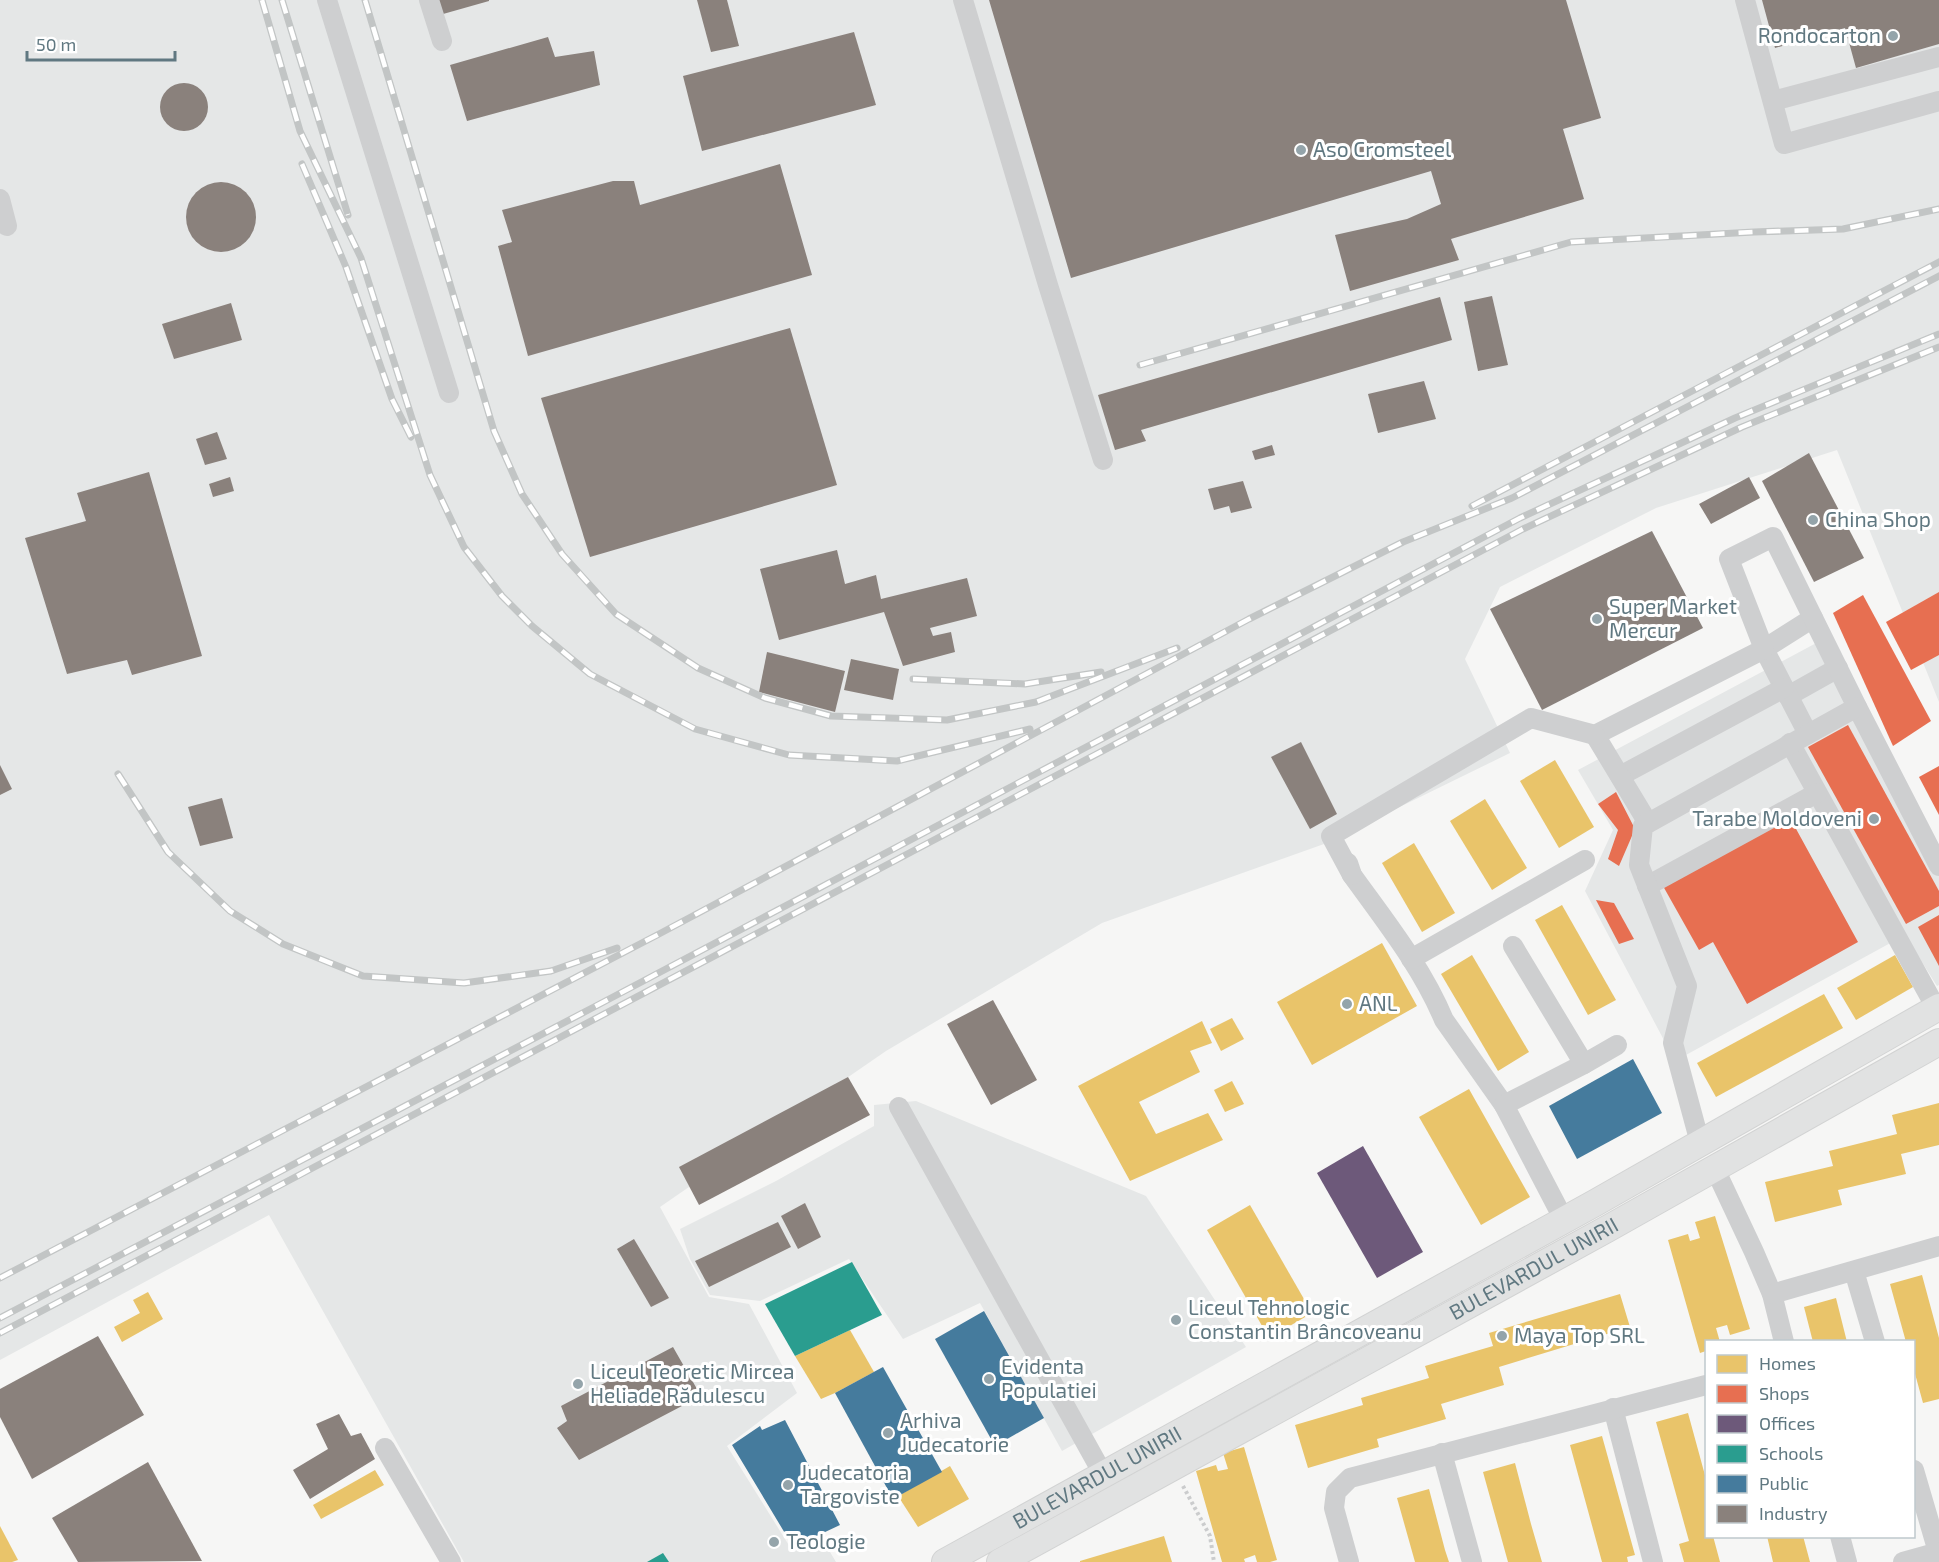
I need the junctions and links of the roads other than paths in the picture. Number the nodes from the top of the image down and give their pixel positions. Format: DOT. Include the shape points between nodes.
graph roads {
  1 [pos="327,0"];
  2 [pos="429,0"];
  3 [pos="963,0"];
  4 [pos="1745,0"];
  5 [pos="442,41"];
  6 [pos="1939,57"];
  7 [pos="1773,101"];
  8 [pos="1939,101"];
  9 [pos="0,199"];
  10 [pos="7,226"];
  11 [pos="449,393"];
  12 [pos="1103,460"];
  13 [pos="1813,618"];
  14 [pos="1764,649"];
  15 [pos="1838,668"];
  16 [pos="1786,692"];
  17 [pos="1857,707"];
  18 [pos="1808,734"];
  19 [pos="1595,735"];
  20 [pos="1790,743"];
  21 [pos="1620,776"];
  22 [pos="1817,793"];
  23 [pos="1648,823"];
  24 [pos="1343,850"];
  25 [pos="1585,860"];
  26 [pos="1939,866"];
  27 [pos="1352,875"];
  28 [pos="1647,886"];
  29 [pos="1514,946"];
  30 [pos="1411,959"];
  31 [pos="1938,1007"];
  32 [pos="1939,1042"];
  33 [pos="1617,1045"];
  34 [pos="1584,1064"];
  35 [pos="1504,1105"];
  36 [pos="899,1107"];
  37 [pos="1701,1143"];
  38 [pos="1715,1169"];
  39 [pos="1564,1220"];
  40 [pos="1577,1246"];
  41 [pos="1939,1246"];
  42 [pos="1854,1271"];
  43 [pos="1772,1294"];
  44 [pos="1784,1340"];
  45 [pos="1875,1340"];
  46 [pos="1705,1385"];
  47 [pos="1613,1408"];
  48 [pos="386,1448"];
  49 [pos="1442,1453"];
  50 [pos="1915,1473"];
  51 [pos="1103,1474"];
  52 [pos="1841,1538"];
  53 [pos="1938,1552"];
  54 [pos="451,1562"];
  55 [pos="945,1562"];
  56 [pos="1000,1562"];
  57 [pos="1349,1562"];
  58 [pos="1472,1562"];
  59 [pos="1653,1562"];
  60 [pos="1847,1562"];
  61 [pos="1903,1562"];
  1 -- 11 [label="street"];
  2 -- 5 [label="street"];
  3 -- 12 [label="street"];
  4 -- 7 [label="street"];
  6 -- 7 [label="street"];
  7 -- 8 [label="street" via="1784,144"];
  9 -- 10 [label="street"];
  13 -- 14 [label="street"];
  13 -- 14 [label="street" via="1773,537 1729,559"];
  13 -- 15 [label="street"];
  14 -- 16 [label="street"];
  14 -- 19 [label="street"];
  15 -- 16 [label="street"];
  15 -- 17 [label="street"];
  16 -- 18 [label="street"];
  16 -- 21 [label="street"];
  17 -- 18 [label="street"];
  17 -- 26 [label="street"];
  18 -- 20 [label="street"];
  19 -- 21 [label="street"];
  19 -- 27 [label="street" via="1531,718 1331,836"];
  20 -- 22 [label="street"];
  20 -- 23 [label="street"];
  21 -- 23 [label="street"];
  22 -- 28 [label="street"];
  22 -- 31 [label="street"];
  23 -- 28 [label="street" via="1643,826 1639,865"];
  24 -- 27 [label="street"];
  25 -- 30 [label="street"];
  27 -- 30 [label="street, BULEVARDUL UNIRII"];
  28 -- 37 [label="street" via="1688,986 1673,1043"];
  29 -- 34 [label="street"];
  30 -- 35 [label="street, BULEVARDUL UNIRII" via="1444,1020"];
  31 -- 37 [label="main road, BULEVARDUL UNIRII"];
  32 -- 38 [label="main road, BULEVARDUL UNIRII"];
  33 -- 34 [label="street"];
  34 -- 35 [label="street"];
  35 -- 39 [label="street, BULEVARDUL UNIRII"];
  36 -- 51 [label="street"];
  37 -- 38 [label="main road"];
  37 -- 39 [label="main road, BULEVARDUL UNIRII"];
  38 -- 40 [label="main road, BULEVARDUL UNIRII"];
  38 -- 43 [label="street"];
  39 -- 40 [label="main road"];
  39 -- 51 [label="main road, BULEVARDUL UNIRII"];
  40 -- 56 [label="main road, BULEVARDUL UNIRII"];
  41 -- 42 [label="street"];
  42 -- 43 [label="street"];
  42 -- 45 [label="street"];
  43 -- 44 [label="street"];
  46 -- 47 [label="street"];
  47 -- 49 [label="street"];
  47 -- 59 [label="street"];
  48 -- 54 [label="street"];
  49 -- 57 [label="street" via="1350,1478 1336,1492 1334,1508"];
  49 -- 58 [label="street"];
  50 -- 53 [label="street"];
  51 -- 55 [label="main road, BULEVARDUL UNIRII"];
  52 -- 60 [label="street"];
  53 -- 61 [label="street"];
}
